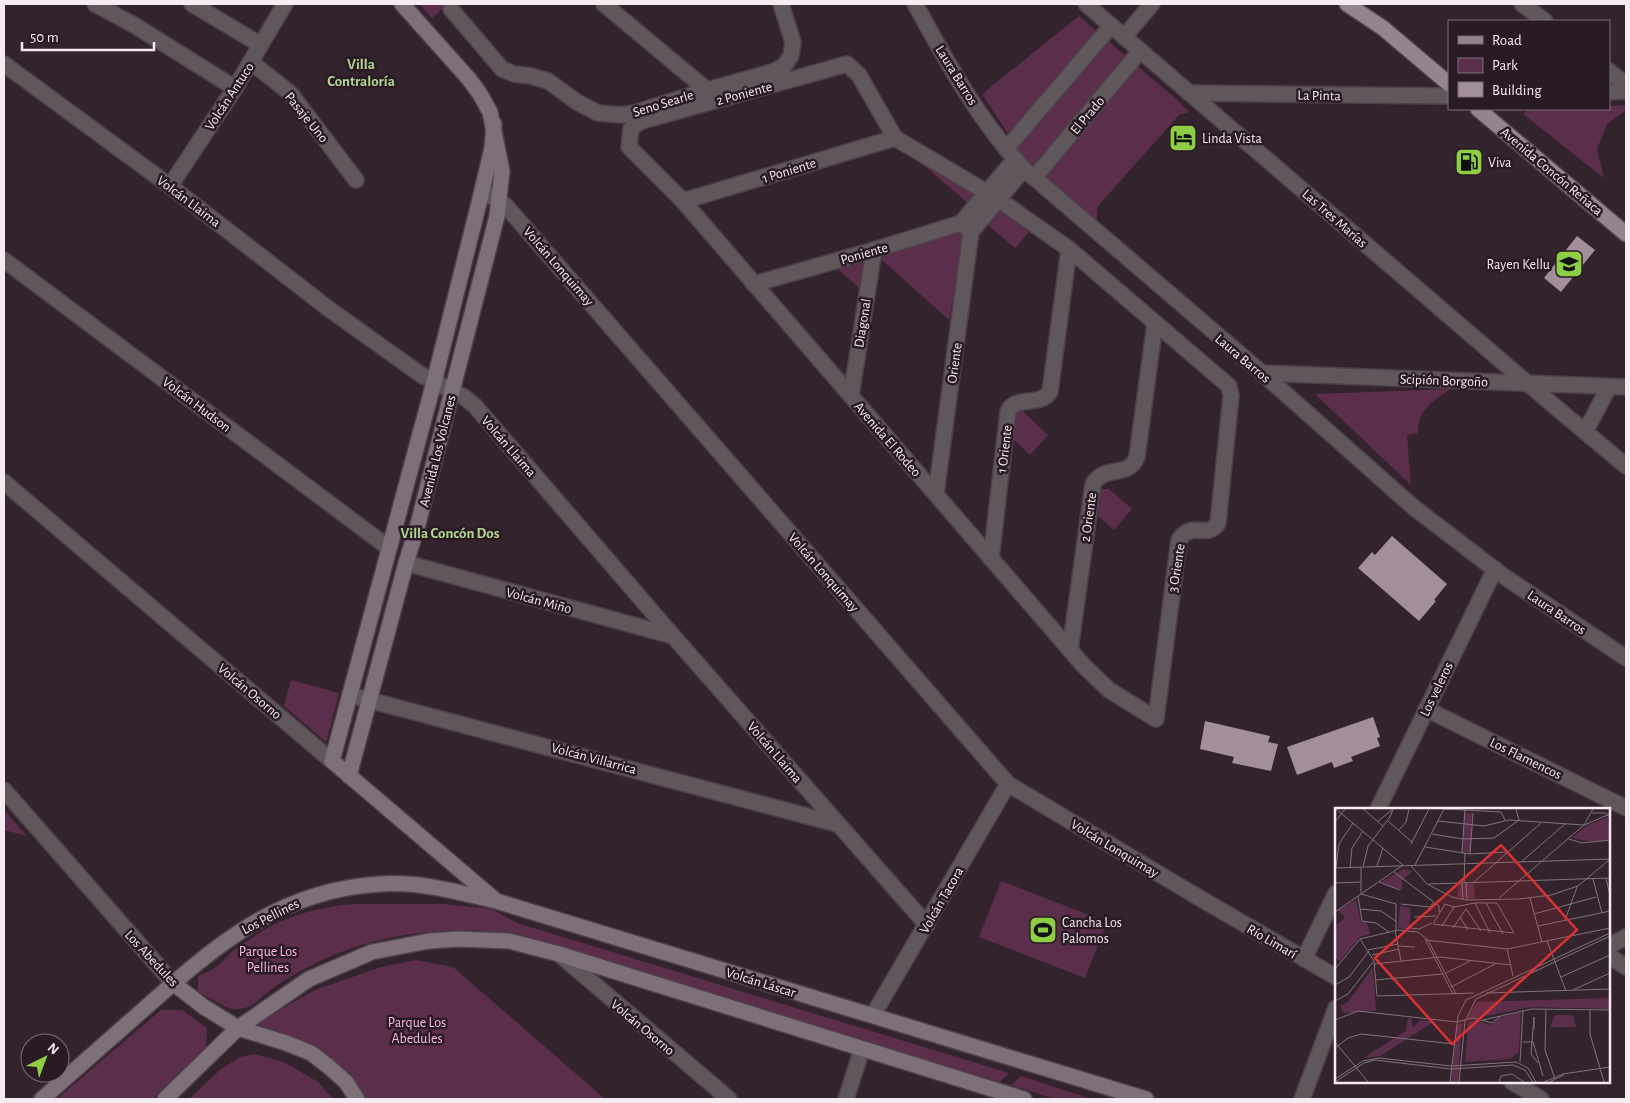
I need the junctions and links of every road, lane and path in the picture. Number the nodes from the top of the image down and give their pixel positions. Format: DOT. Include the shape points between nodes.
graph roads {
  1 [pos="95,4"];
  2 [pos="192,4"];
  3 [pos="285,4"];
  4 [pos="402,4"];
  5 [pos="604,4"];
  6 [pos="781,4"];
  7 [pos="915,4"];
  8 [pos="1086,4"];
  9 [pos="1152,4"];
  10 [pos="1348,4"];
  11 [pos="1360,4"];
  12 [pos="1522,4"];
  13 [pos="451,9"];
  14 [pos="1544,20"];
  15 [pos="1111,26"];
  16 [pos="1383,28"];
  17 [pos="1124,37"];
  18 [pos="261,44"];
  19 [pos="1140,51"];
  20 [pos="250,62"];
  21 [pos="4,64"];
  22 [pos="1610,72"];
  23 [pos="1448,83"];
  24 [pos="1626,85"];
  25 [pos="235,88"];
  26 [pos="707,90"];
  27 [pos="1626,91"];
  28 [pos="1610,92"];
  29 [pos="1189,93"];
  30 [pos="1448,96"];
  31 [pos="1479,110"];
  32 [pos="494,124"];
  33 [pos="895,138"];
  34 [pos="629,147"];
  35 [pos="1020,164"];
  36 [pos="356,180"];
  37 [pos="170,186"];
  38 [pos="482,192"];
  39 [pos="993,196"];
  40 [pos="499,200"];
  41 [pos="683,202"];
  42 [pos="966,227"];
  43 [pos="1626,234"];
  44 [pos="1069,249"];
  45 [pos="874,250"];
  46 [pos="4,260"];
  47 [pos="754,284"];
  48 [pos="1155,323"];
  49 [pos="1262,374"];
  50 [pos="434,382"];
  51 [pos="1527,383"];
  52 [pos="1609,387"];
  53 [pos="1626,387"];
  54 [pos="452,392"];
  55 [pos="851,396"];
  56 [pos="1585,432"];
  57 [pos="1626,466"];
  58 [pos="4,482"];
  59 [pos="936,494"];
  60 [pos="389,548"];
  61 [pos="991,559"];
  62 [pos="406,563"];
  63 [pos="1495,569"];
  64 [pos="673,636"];
  65 [pos="1070,650"];
  66 [pos="1626,658"];
  67 [pos="350,694"];
  68 [pos="370,699"];
  69 [pos="1426,709"];
  70 [pos="1156,719"];
  71 [pos="332,761"];
  72 [pos="349,776"];
  73 [pos="1008,784"];
  74 [pos="4,790"];
  75 [pos="1378,808"];
  76 [pos="1626,808"];
  77 [pos="837,824"];
  78 [pos="1335,895"];
  79 [pos="496,901"];
  80 [pos="1208,904"];
  81 [pos="927,925"];
  82 [pos="1626,937"];
  83 [pos="1610,945"];
  84 [pos="559,954"];
  85 [pos="1610,957"];
  86 [pos="1304,959"];
  87 [pos="1626,967"];
  88 [pos="1335,976"];
  89 [pos="173,983"];
  90 [pos="1335,1011"];
  91 [pos="873,1015"];
  92 [pos="238,1028"];
  93 [pos="862,1049"];
  94 [pos="1514,1083"];
  95 [pos="42,1099"];
  96 [pos="165,1099"];
  97 [pos="357,1099"];
  98 [pos="728,1099"];
  99 [pos="846,1099"];
  100 [pos="1024,1099"];
  101 [pos="1146,1099"];
  102 [pos="1302,1099"];
  103 [pos="1541,1099"];
  1 -- 25 [label="street"];
  2 -- 18 [label="street"];
  3 -- 18 [label="street, Volcán Antuco"];
  4 -- 32 [label="street, Avenida Los Volcanes" via="474,86"];
  5 -- 26 [label="street"];
  6 -- 26 [label="street, Seno Searle" via="793,42 788,62 778,70"];
  7 -- 35 [label="street, Laura Barros" via="954,73"];
  8 -- 15 [label="street, Las Tres Marías"];
  9 -- 17 [label="street"];
  10 -- 16 [label="main road"];
  11 -- 16 [label="main road"];
  12 -- 14 [label="street"];
  13 -- 26 [label="street, Seno Searle" via="502,69 548,81 577,102 598,112 634,113"];
  15 -- 17 [label="street, Las Tres Marías"];
  15 -- 35 [label="street, El Prado"];
  16 -- 23 [label="main road"];
  17 -- 19 [label="street, Las Tres Marías"];
  18 -- 20 [label="street, Volcán Antuco"];
  19 -- 29 [label="street, Las Tres Marías"];
  19 -- 35 [label="street, El Prado"];
  20 -- 25 [label="street, Volcán Antuco"];
  20 -- 36 [label="street, Pasaje Uno" via="290,93"];
  21 -- 37 [label="street, Volcán Llaima"];
  22 -- 24 [label="street"];
  25 -- 37 [label="street, Volcán Antuco"];
  27 -- 28 [label="street"];
  29 -- 30 [label="street, La Pinta"];
  29 -- 51 [label="street, Las Tres Marías"];
  31 -- 43 [label="main road, Avenida Concón Reñaca"];
  32 -- 38 [label="street, Avenida Los Volcanes"];
  32 -- 40 [label="street, Avenida Los Volcanes" via="502,171"];
  33 -- 34 [label="street, 2 Poniente" via="859,75 847,64 642,121 631,128"];
  33 -- 39 [label="street"];
  33 -- 41 [label="street, 1 Poniente"];
  34 -- 41 [label="street, Avenida El Rodeo"];
  35 -- 39 [label="street, El Prado"];
  35 -- 49 [label="street, Laura Barros"];
  37 -- 50 [label="street, Volcán Llaima" via="329,309"];
  38 -- 40 [label="street, Volcán Lonquimay"];
  38 -- 50 [label="street, Avenida Los Volcanes"];
  39 -- 42 [label="street, El Prado"];
  39 -- 44 [label="street"];
  40 -- 54 [label="street, Avenida Los Volcanes"];
  40 -- 73 [label="street, Volcán Lonquimay"];
  41 -- 47 [label="street, Avenida El Rodeo"];
  42 -- 45 [label="street, Poniente"];
  42 -- 59 [label="street, Oriente"];
  44 -- 48 [label="street"];
  44 -- 61 [label="street, 1 Oriente" via="1050,392 1039,400 1015,403 1008,412"];
  45 -- 47 [label="street, Poniente"];
  45 -- 55 [label="street, Diagonal"];
  46 -- 60 [label="street, Volcán Hudson"];
  47 -- 55 [label="street, Avenida El Rodeo"];
  48 -- 65 [label="street, 2 Oriente" via="1135,463 1125,470 1102,474 1093,484"];
  48 -- 70 [label="street, 3 Oriente" via="1230,386 1231,396 1218,523 1208,531 1186,532 1179,540"];
  49 -- 51 [label="street, Scipión Borgoño"];
  49 -- 63 [label="street, Laura Barros" via="1412,506"];
  50 -- 54 [label="street, Volcán Llaima"];
  50 -- 60 [label="street, Avenida Los Volcanes"];
  51 -- 52 [label="street, Scipión Borgoño"];
  51 -- 56 [label="street, Las Tres Marías"];
  52 -- 53 [label="street, Scipión Borgoño"];
  52 -- 56 [label="street"];
  54 -- 62 [label="street, Avenida Los Volcanes"];
  54 -- 64 [label="street, Volcán Llaima" via="475,406"];
  55 -- 59 [label="street, Avenida El Rodeo"];
  56 -- 57 [label="street, Las Tres Marías"];
  58 -- 71 [label="street, Volcán Osorno"];
  59 -- 61 [label="street, Avenida El Rodeo"];
  60 -- 67 [label="street, Avenida Los Volcanes"];
  61 -- 65 [label="street, Avenida El Rodeo"];
  62 -- 64 [label="street, Volcán Miño"];
  62 -- 68 [label="street, Avenida Los Volcanes"];
  63 -- 66 [label="street, Laura Barros"];
  63 -- 69 [label="street, Los veleros"];
  64 -- 77 [label="street, Volcán Llaima"];
  65 -- 70 [label="street, Avenida El Rodeo" via="1110,690"];
  67 -- 68 [label="street, Volcán Villarrica"];
  67 -- 71 [label="street, Avenida Los Volcanes"];
  68 -- 72 [label="street, Avenida Los Volcanes"];
  68 -- 77 [label="street, Volcán Villarrica"];
  69 -- 75 [label="street, Los veleros"];
  69 -- 76 [label="street, Los Flamencos"];
  71 -- 72 [label="street, Volcán Osorno"];
  72 -- 79 [label="street, Volcán Osorno"];
  73 -- 80 [label="street, Volcán Lonquimay"];
  73 -- 81 [label="street, Volcán Tacora"];
  74 -- 89 [label="street, Los Abedules"];
  77 -- 81 [label="street, Volcán Llaima"];
  78 -- 86 [label="street"];
  79 -- 89 [label="street, Los Pellines" via="432,886 407,884 355,886 330,891 263,917 223,943"];
  79 -- 91 [label="street, Volcán Láscar"];
  80 -- 86 [label="street, Río Limarí"];
  81 -- 91 [label="street, Volcán Tacora"];
  82 -- 83 [label="street"];
  84 -- 92 [label="street" via="509,941 458,939 372,952 309,978"];
  84 -- 93 [label="street"];
  84 -- 98 [label="street, Volcán Osorno"];
  85 -- 87 [label="street"];
  86 -- 88 [label="street, Río Limarí"];
  89 -- 92 [label="street, Los Abedules"];
  89 -- 95 [label="street, Los Pellines"];
  90 -- 102 [label="street"];
  91 -- 101 [label="street, Volcán Láscar"];
  92 -- 96 [label="street"];
  92 -- 97 [label="street, Los Abedules" via="311,1053 346,1082"];
  93 -- 99 [label="street"];
  93 -- 100 [label="street"];
  94 -- 103 [label="street"];
}
